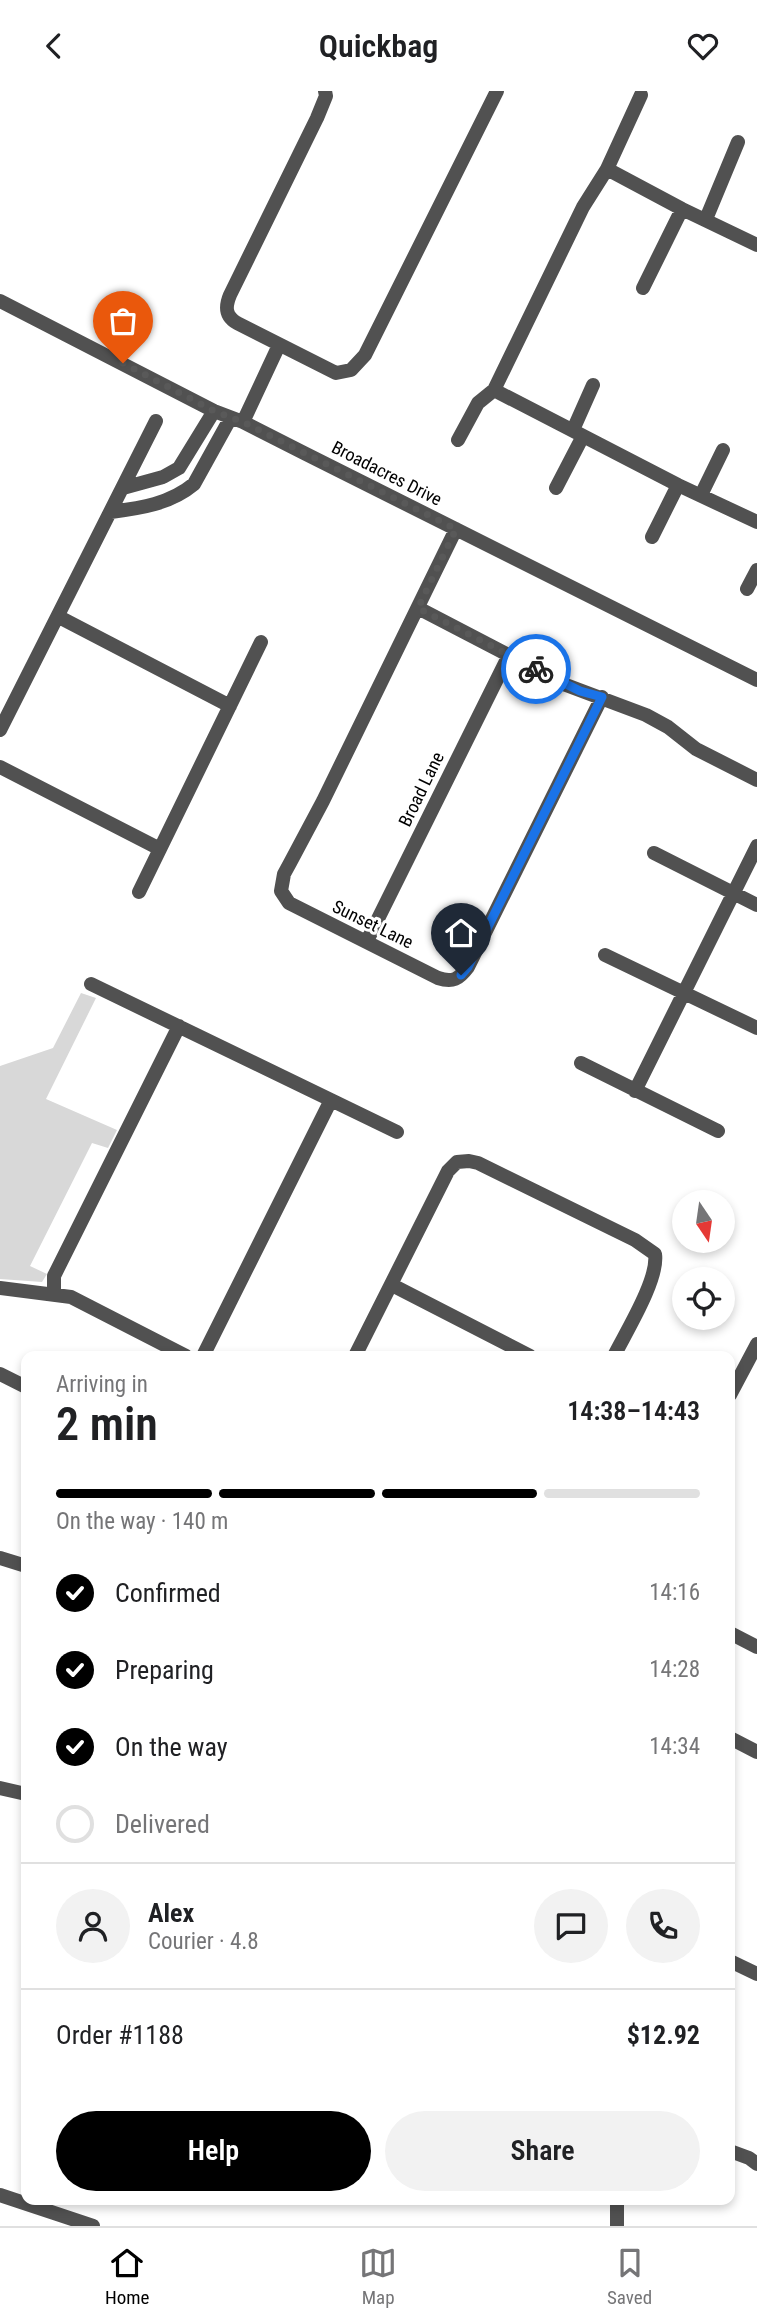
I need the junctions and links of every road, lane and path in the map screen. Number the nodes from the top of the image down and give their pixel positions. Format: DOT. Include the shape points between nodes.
graph roads {
  1 [pos="325,91"];
  2 [pos="497,91"];
  3 [pos="641,95"];
  4 [pos="738,142"];
  5 [pos="607,169"];
  6 [pos="682,209"];
  7 [pos="706,219"];
  8 [pos="757,245"];
  9 [pos="643,288"];
  10 [pos="0,301"];
  11 [pos="279,345"];
  12 [pos="593,385"];
  13 [pos="494,390"];
  14 [pos="214,411"];
  15 [pos="156,421"];
  16 [pos="236,421"];
  17 [pos="578,433"];
  18 [pos="458,440"];
  19 [pos="723,450"];
  20 [pos="678,485"];
  21 [pos="123,488"];
  22 [pos="556,488"];
  23 [pos="701,495"];
  24 [pos="111,512"];
  25 [pos="757,522"];
  26 [pos="456,529"];
  27 [pos="652,537"];
  28 [pos="757,570"];
  29 [pos="747,589"];
  30 [pos="418,608"];
  31 [pos="59,617"];
  32 [pos="261,642"];
  33 [pos="509,655"];
  34 [pos="757,680"];
  35 [pos="602,697"];
  36 [pos="230,706"];
  37 [pos="0,730"];
  38 [pos="0,767"];
  39 [pos="757,781"];
  40 [pos="757,846"];
  41 [pos="160,849"];
  42 [pos="654,853"];
  43 [pos="139,891"];
  44 [pos="733,893"];
  45 [pos="757,905"];
  46 [pos="367,941"];
  47 [pos="606,955"];
  48 [pos="91,984"];
  49 [pos="684,993"];
  50 [pos="179,1026"];
  51 [pos="757,1028"];
  52 [pos="580,1063"];
  53 [pos="635,1091"];
  54 [pos="331,1100"];
  55 [pos="718,1131"];
  56 [pos="397,1132"];
  57 [pos="392,1285"];
  58 [pos="0,1288"];
  59 [pos="54,1294"];
  60 [pos="757,1344"];
  61 [pos="176,1351"];
  62 [pos="206,1351"];
  63 [pos="358,1351"];
  64 [pos="520,1351"];
  65 [pos="616,1351"];
  66 [pos="0,1374"];
  67 [pos="21,1384"];
  68 [pos="735,1386"];
  69 [pos="0,1558"];
  70 [pos="21,1564"];
  71 [pos="735,1636"];
  72 [pos="757,1647"];
  73 [pos="735,1741"];
  74 [pos="757,1752"];
  75 [pos="0,1788"];
  76 [pos="21,1793"];
  77 [pos="735,1963"];
  78 [pos="757,1974"];
  79 [pos="735,2153"];
  80 [pos="757,2164"];
  81 [pos="0,2195"];
  82 [pos="21,2202"];
  83 [pos="30,2205"];
  84 [pos="617,2205"];
  85 [pos="93,2226"];
  86 [pos="617,2226"];
  1 -- 11 [label="street" via="317,118 227,303 233,320"];
  2 -- 11 [label="street" via="358,364 336,373"];
  3 -- 5 [label="street"];
  4 -- 7 [label="street"];
  5 -- 6 [label="street"];
  5 -- 13 [label="street" via="583,207"];
  6 -- 7 [label="street"];
  6 -- 9 [label="street"];
  7 -- 8 [label="street"];
  10 -- 14 [label="street, Broadacres Drive"];
  11 -- 16 [label="street"];
  12 -- 17 [label="street"];
  13 -- 17 [label="street"];
  13 -- 18 [label="street" via="478,403"];
  14 -- 16 [label="street, Broadacres Drive"];
  14 -- 21 [label="street" via="178,468"];
  15 -- 21 [label="street"];
  16 -- 24 [label="street" via="186,491 160,503"];
  16 -- 26 [label="street, Broadacres Drive"];
  17 -- 20 [label="street"];
  17 -- 22 [label="street"];
  19 -- 23 [label="street"];
  20 -- 23 [label="street"];
  20 -- 27 [label="street"];
  21 -- 24 [label="street"];
  23 -- 25 [label="street"];
  24 -- 31 [label="street"];
  26 -- 30 [label="street, Sunset Lane"];
  26 -- 34 [label="street, Broadacres Drive"];
  28 -- 29 [label="street"];
  30 -- 33 [label="street"];
  30 -- 46 [label="street, Sunset Lane" via="281,885 295,907"];
  31 -- 36 [label="street"];
  31 -- 37 [label="street"];
  32 -- 36 [label="street"];
  33 -- 35 [label="street" via="566,685"];
  33 -- 46 [label="street, Broad Lane"];
  35 -- 39 [label="street" via="660,721 695,749"];
  35 -- 46 [label="street, Sunset Lane" via="461,975 448,981 438,978"];
  36 -- 41 [label="street"];
  38 -- 41 [label="street"];
  40 -- 44 [label="street"];
  41 -- 43 [label="street"];
  42 -- 44 [label="street"];
  44 -- 45 [label="street"];
  44 -- 49 [label="street"];
  47 -- 49 [label="street"];
  48 -- 50 [label="street"];
  49 -- 51 [label="street"];
  49 -- 53 [label="street"];
  50 -- 54 [label="street"];
  50 -- 59 [label="street" via="54,1276"];
  52 -- 53 [label="street"];
  53 -- 55 [label="street"];
  54 -- 56 [label="street"];
  54 -- 62 [label="street"];
  57 -- 63 [label="street"];
  57 -- 64 [label="street"];
  57 -- 65 [label="street" via="448,1171 457,1162 478,1163 635,1240 654,1254 649,1286"];
  58 -- 59 [label="street"];
  59 -- 61 [label="street" via="71,1297"];
  60 -- 68 [label="street"];
  66 -- 67 [label="street"];
  69 -- 70 [label="street"];
  71 -- 72 [label="street"];
  73 -- 74 [label="street"];
  75 -- 76 [label="street"];
  77 -- 78 [label="street"];
  79 -- 80 [label="street"];
  81 -- 82 [label="street"];
  83 -- 85 [label="street"];
  84 -- 86 [label="street"];
}
